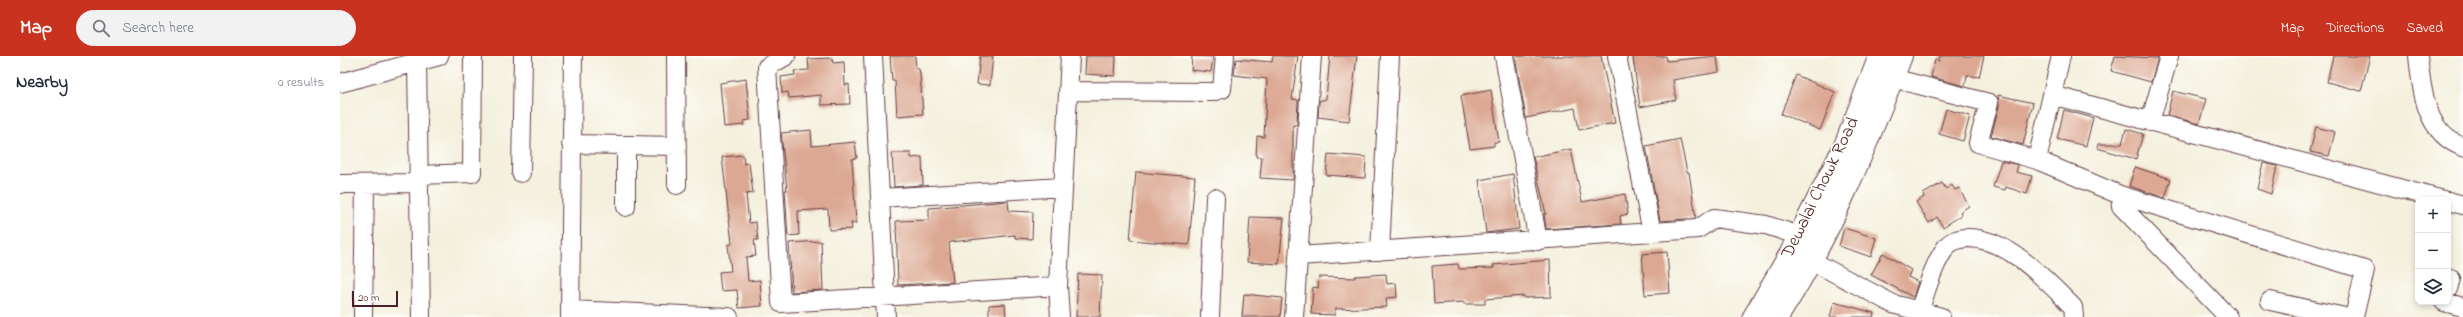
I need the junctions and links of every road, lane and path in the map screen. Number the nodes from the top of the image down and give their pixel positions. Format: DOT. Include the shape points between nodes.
graph roads {
  1 [pos="439,56"];
  2 [pos="473,56"];
  3 [pos="523,56"];
  4 [pos="573,56"];
  5 [pos="676,56"];
  6 [pos="786,56"];
  7 [pos="873,56"];
  8 [pos="1070,56"];
  9 [pos="1225,56"];
  10 [pos="1312,56"];
  11 [pos="1390,56"];
  12 [pos="1504,56"];
  13 [pos="1617,56"];
  14 [pos="1880,56"];
  15 [pos="1901,56"];
  16 [pos="2061,56"];
  17 [pos="2168,56"];
  18 [pos="2418,56"];
  19 [pos="417,62"];
  20 [pos="1892,78"];
  21 [pos="340,83"];
  22 [pos="1068,91"];
  23 [pos="2052,95"];
  24 [pos="2150,122"];
  25 [pos="571,144"];
  26 [pos="626,145"];
  27 [pos="677,146"];
  28 [pos="2463,147"];
  29 [pos="2037,160"];
  30 [pos="521,173"];
  31 [pos="418,179"];
  32 [pos="340,184"];
  33 [pos="365,184"];
  34 [pos="677,185"];
  35 [pos="1063,187"];
  36 [pos="2120,195"];
  37 [pos="2432,197"];
  38 [pos="880,198"];
  39 [pos="1215,198"];
  40 [pos="2451,202"];
  41 [pos="2463,205"];
  42 [pos="626,207"];
  43 [pos="1652,233"];
  44 [pos="1800,236"];
  45 [pos="1538,240"];
  46 [pos="1380,251"];
  47 [pos="1298,256"];
  48 [pos="1810,260"];
  49 [pos="1058,286"];
  50 [pos="885,296"];
  51 [pos="2270,300"];
  52 [pos="2451,304"];
  53 [pos="2443,305"];
  54 [pos="2463,307"];
  55 [pos="1919,311"];
  56 [pos="570,313"];
  57 [pos="363,317"];
  58 [pos="421,317"];
  59 [pos="729,317"];
  60 [pos="886,317"];
  61 [pos="1060,317"];
  62 [pos="1210,317"];
  63 [pos="1294,317"];
  64 [pos="1754,317"];
  65 [pos="1777,317"];
  66 [pos="1941,317"];
  67 [pos="2074,317"];
  68 [pos="2228,317"];
  69 [pos="2345,317"];
  70 [pos="2354,317"];
  71 [pos="2440,317"];
  1 -- 19 [label="street"];
  2 -- 31 [label="street" via="472,173"];
  3 -- 30 [label="street"];
  4 -- 25 [label="street"];
  5 -- 27 [label="street"];
  6 -- 50 [label="street" via="767,67 781,303"];
  7 -- 38 [label="street"];
  8 -- 22 [label="street"];
  9 -- 22 [label="street" via="1222,88 1212,92"];
  10 -- 47 [label="street"];
  11 -- 46 [label="street"];
  12 -- 45 [label="street"];
  13 -- 43 [label="street"];
  14 -- 44 [label="main road, Dewalai Chowk Road" via="1845,146"];
  15 -- 20 [label="main road, Dewalai Chowk Road"];
  16 -- 23 [label="street"];
  17 -- 24 [label="street"];
  18 -- 28 [label="street" via="2423,99 2437,130 2451,142"];
  19 -- 21 [label="street"];
  19 -- 31 [label="street"];
  20 -- 29 [label="street" via="1988,103 1978,143"];
  20 -- 48 [label="main road, Dewalai Chowk Road" via="1837,207"];
  22 -- 35 [label="street"];
  23 -- 24 [label="street"];
  23 -- 29 [label="street"];
  24 -- 37 [label="street"];
  25 -- 26 [label="street"];
  25 -- 56 [label="street"];
  26 -- 27 [label="street"];
  26 -- 42 [label="street"];
  27 -- 34 [label="street"];
  29 -- 36 [label="street"];
  31 -- 33 [label="street"];
  31 -- 58 [label="street"];
  32 -- 33 [label="street"];
  33 -- 57 [label="street"];
  35 -- 38 [label="street"];
  35 -- 49 [label="street"];
  36 -- 68 [label="street" via="2121,206"];
  36 -- 70 [label="street" via="2365,270"];
  38 -- 50 [label="street"];
  39 -- 62 [label="street"];
  40 -- 41 [label="street"];
  43 -- 44 [label="street" via="1698,229 1714,218 1766,225"];
  43 -- 45 [label="street"];
  44 -- 64 [label="main road, Dewalai Chowk Road"];
  45 -- 46 [label="street"];
  46 -- 47 [label="street"];
  47 -- 63 [label="street"];
  48 -- 55 [label="street" via="1894,304"];
  48 -- 65 [label="main road, Dewalai Chowk Road"];
  49 -- 50 [label="street"];
  49 -- 61 [label="street"];
  50 -- 60 [label="street"];
  51 -- 69 [label="street"];
  52 -- 54 [label="street"];
  53 -- 71 [label="street"];
  55 -- 66 [label="street"];
  55 -- 67 [label="street" via="1936,266 1947,246 1958,239 1980,238 2003,248 2042,275 2073,307"];
  56 -- 59 [label="street"];
}
